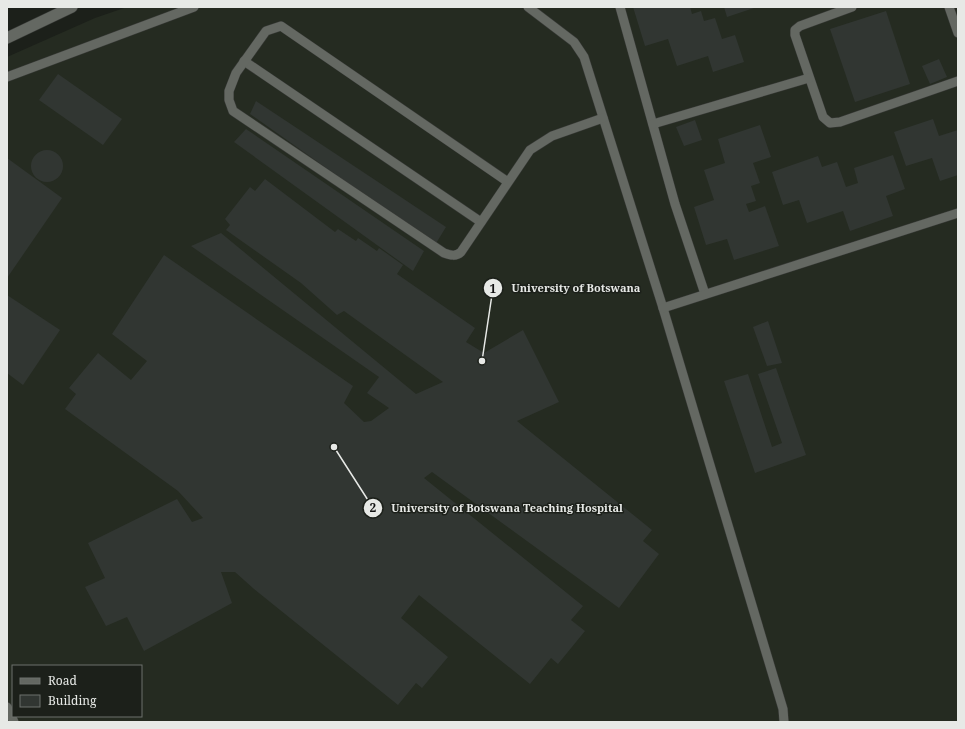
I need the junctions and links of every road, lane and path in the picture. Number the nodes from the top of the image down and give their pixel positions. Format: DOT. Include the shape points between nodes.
graph roads {
  1 [pos="72,7"];
  2 [pos="194,7"];
  3 [pos="528,7"];
  4 [pos="620,7"];
  5 [pos="852,7"];
  6 [pos="949,7"];
  7 [pos="957,23"];
  8 [pos="958,33"];
  9 [pos="7,38"];
  10 [pos="244,61"];
  11 [pos="7,77"];
  12 [pos="809,78"];
  13 [pos="958,81"];
  14 [pos="603,118"];
  15 [pos="653,124"];
  16 [pos="508,182"];
  17 [pos="958,213"];
  18 [pos="481,222"];
  19 [pos="705,294"];
  20 [pos="663,308"];
  21 [pos="7,707"];
  22 [pos="14,722"];
  23 [pos="784,722"];
  1 -- 9 [label="street"];
  2 -- 11 [label="lane"];
  3 -- 14 [label="lane" via="574,42 584,57"];
  4 -- 15 [label="lane"];
  5 -- 12 [label="lane" via="800,26 796,30 795,35"];
  6 -- 7 [label="lane"];
  7 -- 8 [label="lane"];
  10 -- 16 [label="lane" via="266,31 281,26"];
  10 -- 18 [label="lane"];
  10 -- 18 [label="lane" via="236,73 229,100 233,111 246,120 444,253 453,256 458,254"];
  12 -- 13 [label="lane" via="823,117 830,123 840,122"];
  12 -- 15 [label="lane"];
  14 -- 16 [label="lane" via="552,136 530,150"];
  14 -- 20 [label="lane"];
  15 -- 19 [label="lane" via="675,204"];
  16 -- 18 [label="lane"];
  17 -- 19 [label="lane"];
  19 -- 20 [label="lane"];
  20 -- 23 [label="lane" via="783,709"];
  21 -- 22 [label="lane"];
}
